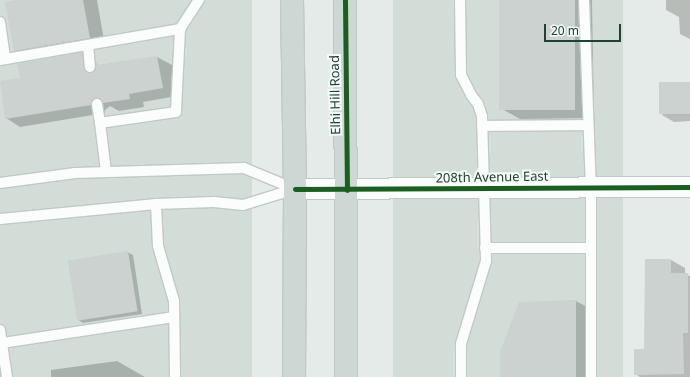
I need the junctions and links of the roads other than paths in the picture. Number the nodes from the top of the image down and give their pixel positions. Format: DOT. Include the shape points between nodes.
graph roads {
  1 [pos="199,0"];
  2 [pos="292,0"];
  3 [pos="345,0"];
  4 [pos="460,0"];
  5 [pos="584,0"];
  6 [pos="0,22"];
  7 [pos="180,29"];
  8 [pos="88,45"];
  9 [pos="2,60"];
  10 [pos="90,67"];
  11 [pos="97,104"];
  12 [pos="100,123"];
  13 [pos="588,125"];
  14 [pos="482,126"];
  15 [pos="106,171"];
  16 [pos="0,183"];
  17 [pos="690,187"];
  18 [pos="484,188"];
  19 [pos="590,188"];
  20 [pos="295,189"];
  21 [pos="347,190"];
  22 [pos="156,204"];
  23 [pos="0,219"];
  24 [pos="485,248"];
  25 [pos="591,248"];
  26 [pos="174,317"];
  27 [pos="0,330"];
  28 [pos="2,343"];
  29 [pos="7,377"];
  30 [pos="175,377"];
  31 [pos="294,377"];
  32 [pos="346,377"];
  33 [pos="461,377"];
  34 [pos="591,377"];
  1 -- 7 [label="lane"];
  2 -- 20 [label="main road"];
  3 -- 21 [label="main road, Elhi Hill Road"];
  4 -- 14 [label="lane" via="461,75 478,104"];
  5 -- 13 [label="lane"];
  6 -- 9 [label="lane"];
  7 -- 8 [label="lane"];
  7 -- 12 [label="lane" via="176,112"];
  8 -- 9 [label="lane"];
  8 -- 10 [label="lane"];
  11 -- 12 [label="lane"];
  12 -- 15 [label="lane"];
  13 -- 14 [label="lane"];
  13 -- 19 [label="lane"];
  14 -- 18 [label="lane"];
  15 -- 16 [label="lane"];
  15 -- 20 [label="lane" via="244,168"];
  17 -- 19 [label="street, 208th Avenue East"];
  18 -- 19 [label="street, 208th Avenue East"];
  18 -- 21 [label="street, 208th Avenue East"];
  18 -- 24 [label="lane"];
  19 -- 25 [label="lane"];
  20 -- 21 [label="street, 208th Avenue East"];
  20 -- 22 [label="lane" via="243,205 214,202"];
  20 -- 31 [label="main road"];
  21 -- 32 [label="main road, Elhi Hill Road"];
  22 -- 23 [label="lane"];
  22 -- 26 [label="lane" via="158,246 174,301"];
  24 -- 25 [label="lane"];
  24 -- 33 [label="lane" via="486,261 461,344"];
  25 -- 34 [label="lane"];
  26 -- 28 [label="lane"];
  26 -- 30 [label="lane"];
  27 -- 28 [label="lane"];
  28 -- 29 [label="lane"];
}
